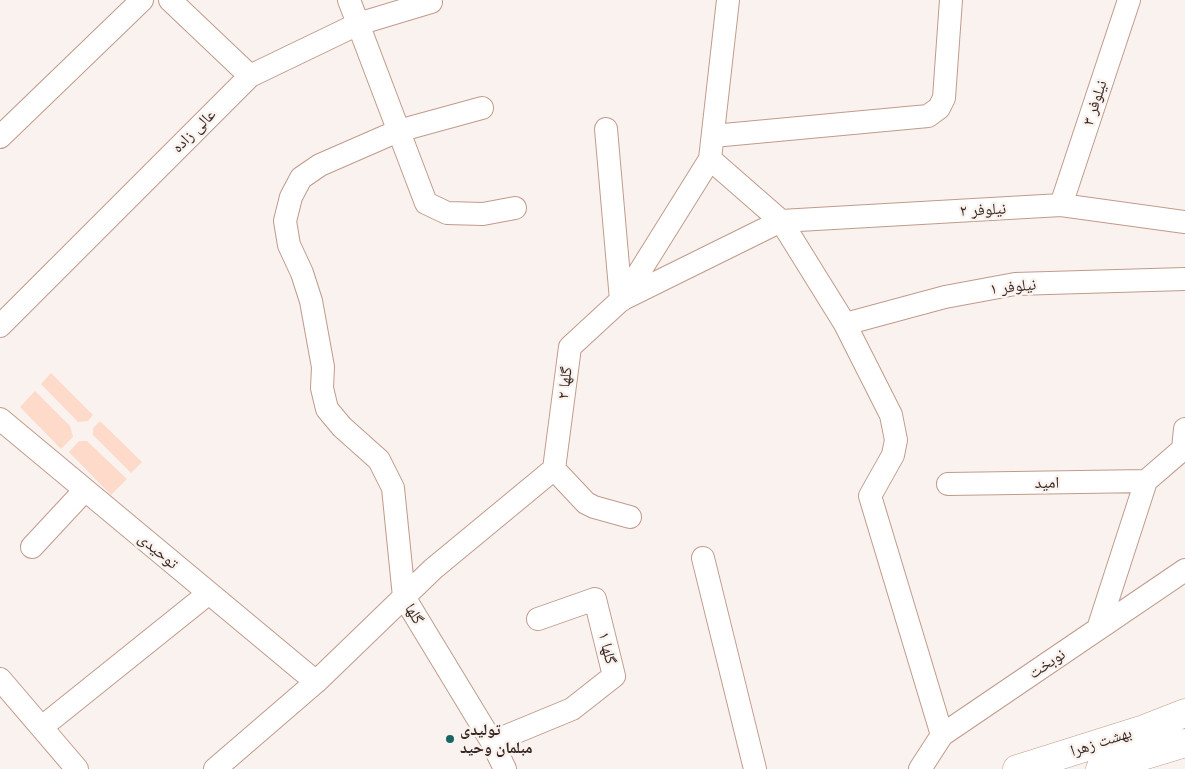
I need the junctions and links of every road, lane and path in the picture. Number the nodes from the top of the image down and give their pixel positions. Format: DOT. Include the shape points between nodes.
graph roads {
  1 [pos="142,0"];
  2 [pos="170,0"];
  3 [pos="349,0"];
  4 [pos="728,0"];
  5 [pos="951,0"];
  6 [pos="1129,0"];
  7 [pos="432,2"];
  8 [pos="358,24"];
  9 [pos="250,76"];
  10 [pos="482,108"];
  11 [pos="606,128"];
  12 [pos="398,131"];
  13 [pos="713,136"];
  14 [pos="0,137"];
  15 [pos="710,159"];
  16 [pos="1062,205"];
  17 [pos="515,208"];
  18 [pos="781,221"];
  19 [pos="1185,222"];
  20 [pos="1185,278"];
  21 [pos="622,300"];
  22 [pos="845,324"];
  23 [pos="0,326"];
  24 [pos="0,419"];
  25 [pos="1185,429"];
  26 [pos="554,469"];
  27 [pos="1146,481"];
  28 [pos="948,484"];
  29 [pos="85,490"];
  30 [pos="630,517"];
  31 [pos="32,547"];
  32 [pos="703,558"];
  33 [pos="1185,570"];
  34 [pos="210,593"];
  35 [pos="404,597"];
  36 [pos="538,619"];
  37 [pos="1098,629"];
  38 [pos="0,679"];
  39 [pos="316,682"];
  40 [pos="1185,713"];
  41 [pos="42,727"];
  42 [pos="942,735"];
  43 [pos="492,742"];
  44 [pos="1185,743"];
  45 [pos="1129,756"];
  46 [pos="76,769"];
  47 [pos="215,769"];
  48 [pos="505,769"];
  49 [pos="755,769"];
  50 [pos="920,769"];
  51 [pos="1017,769"];
  1 -- 14 [label="street"];
  2 -- 9 [label="street"];
  3 -- 8 [label="street"];
  4 -- 13 [label="street"];
  5 -- 13 [label="street" via="944,98 939,108 928,116"];
  6 -- 16 [label="street, نیلوفر ۳"];
  7 -- 8 [label="street, عالی زاده"];
  8 -- 9 [label="street, عالی زاده"];
  8 -- 12 [label="street"];
  9 -- 23 [label="street, عالی زاده"];
  10 -- 12 [label="street, گلها"];
  11 -- 21 [label="street"];
  12 -- 17 [label="street" via="426,203 447,213 483,214"];
  12 -- 35 [label="street, گلها" via="320,164 301,178 291,197 285,221 290,245 311,301 327,409 379,460 394,488"];
  13 -- 15 [label="street"];
  15 -- 18 [label="street"];
  15 -- 21 [label="street"];
  16 -- 18 [label="street, نیلوفر ۲"];
  16 -- 19 [label="street, نیلوفر ۲"];
  18 -- 21 [label="street, گلها ۲"];
  18 -- 22 [label="street"];
  20 -- 22 [label="street, نیلوفر ۱" via="1015,284 945,297"];
  21 -- 26 [label="street, گلها ۲" via="570,347"];
  22 -- 42 [label="street" via="892,416 896,440 893,454 870,496"];
  24 -- 29 [label="street, توحیدی"];
  25 -- 27 [label="street" via="1183,449"];
  26 -- 30 [label="street" via="586,503"];
  26 -- 35 [label="street"];
  27 -- 28 [label="street, امید"];
  27 -- 37 [label="street"];
  29 -- 31 [label="street"];
  29 -- 34 [label="street, توحیدی"];
  32 -- 49 [label="street"];
  33 -- 37 [label="street, نوبخت"];
  34 -- 39 [label="street, توحیدی"];
  34 -- 41 [label="street"];
  35 -- 39 [label="street"];
  35 -- 43 [label="street, گلها"];
  36 -- 43 [label="street, گلها ۱" via="594,599 614,676 572,709"];
  37 -- 42 [label="street, نوبخت"];
  38 -- 41 [label="street"];
  39 -- 47 [label="street"];
  40 -- 45 [label="main road, بهشت زهرا"];
  41 -- 46 [label="street"];
  42 -- 50 [label="street, نوبخت"];
  43 -- 48 [label="street, گلها"];
  44 -- 45 [label="main road, بهشت زهرا"];
  45 -- 51 [label="main road, بهشت زهرا"];
}
